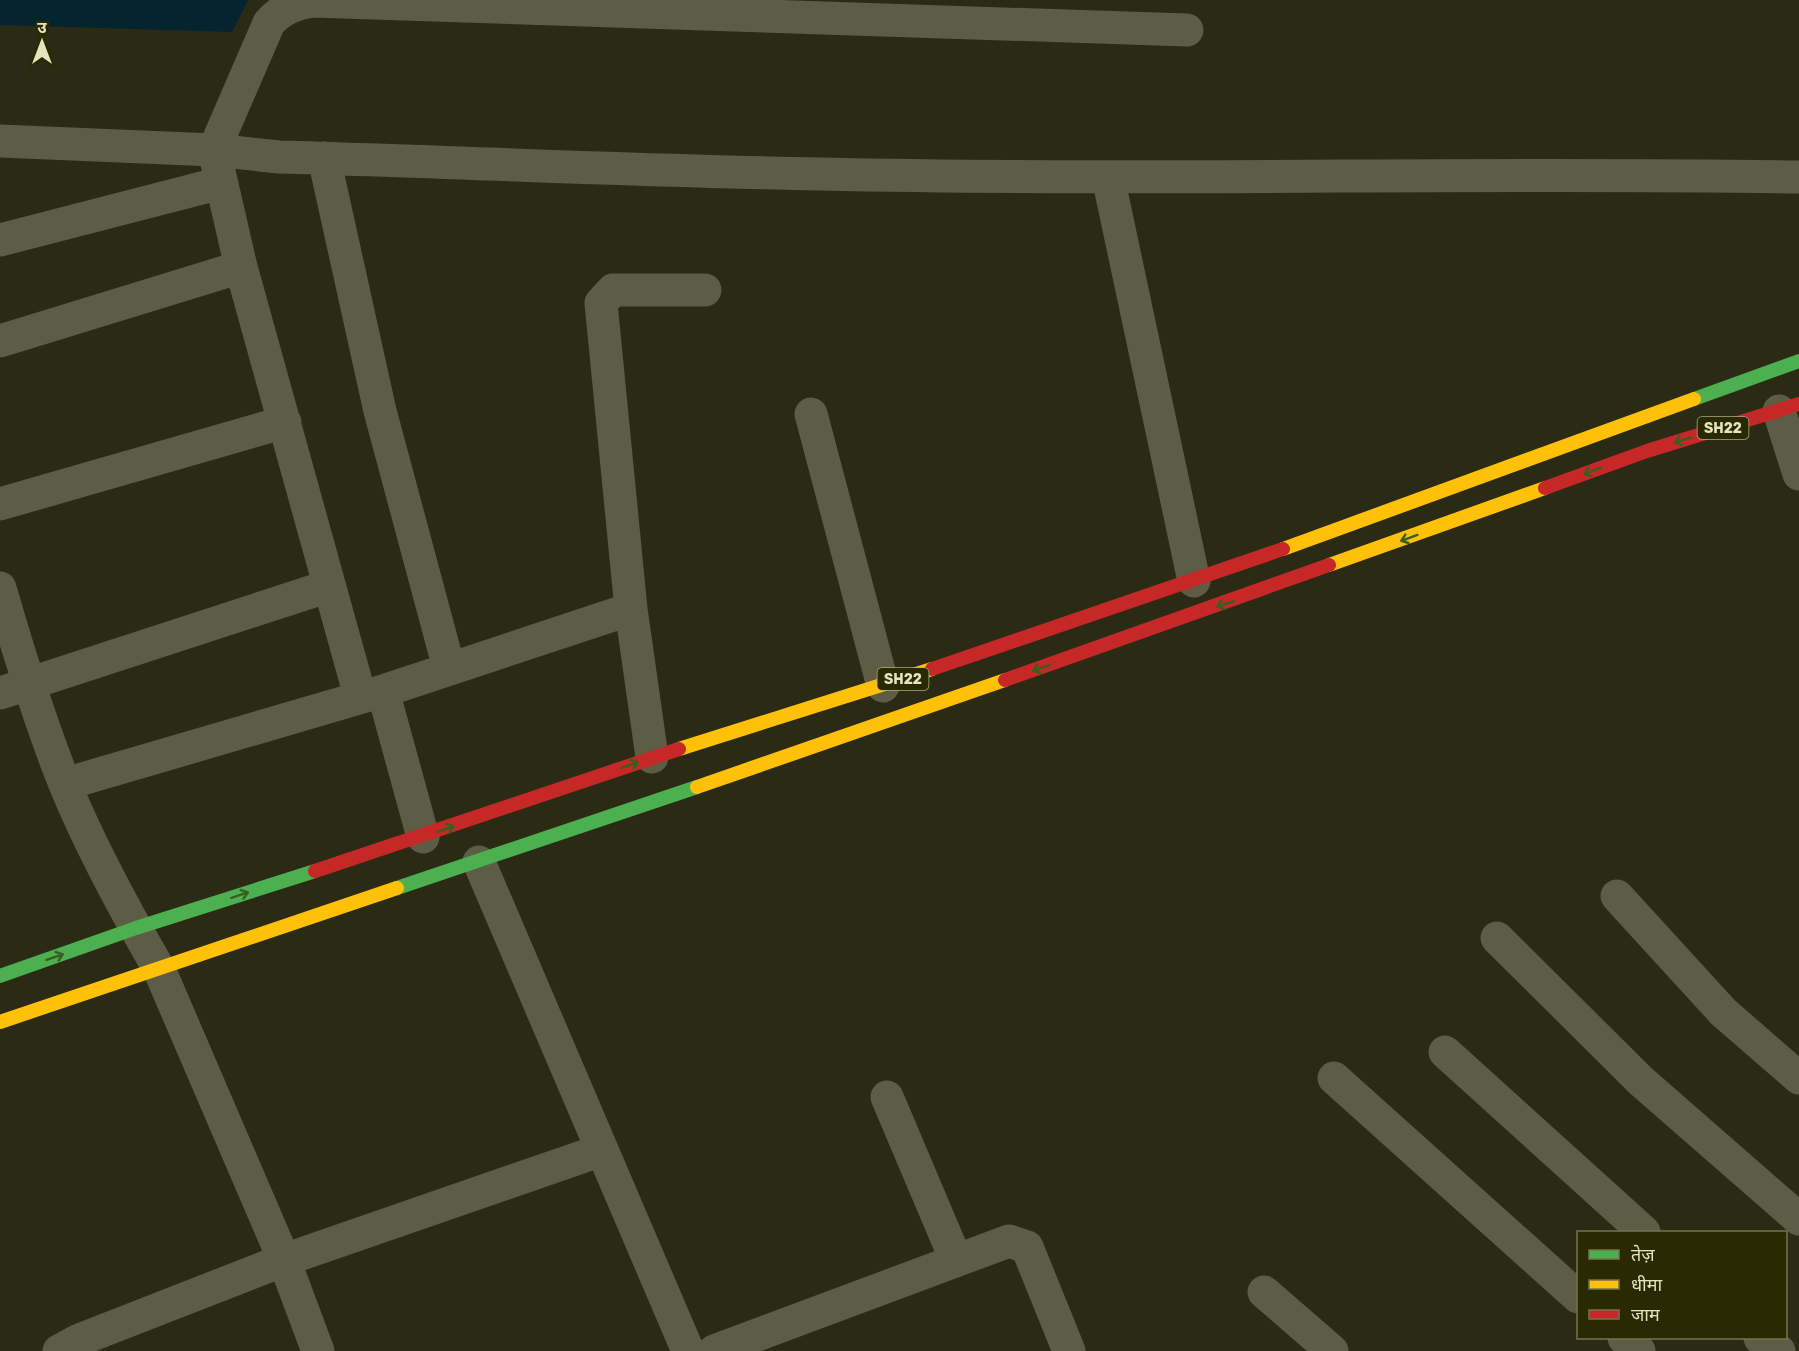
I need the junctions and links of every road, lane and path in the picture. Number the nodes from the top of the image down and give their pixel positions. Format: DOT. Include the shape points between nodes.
graph roads {
  1 [pos="1187,30"];
  2 [pos="0,141"];
  3 [pos="214,150"];
  4 [pos="324,158"];
  5 [pos="1108,177"];
  6 [pos="1799,177"];
  7 [pos="221,183"];
  8 [pos="0,240"];
  9 [pos="241,267"];
  10 [pos="705,290"];
  11 [pos="0,341"];
  12 [pos="1799,361"];
  13 [pos="1789,408"];
  14 [pos="811,414"];
  15 [pos="285,422"];
  16 [pos="1799,474"];
  17 [pos="0,504"];
  18 [pos="1370,535"];
  19 [pos="1194,581"];
  20 [pos="329,586"];
  21 [pos="0,588"];
  22 [pos="631,609"];
  23 [pos="449,668"];
  24 [pos="883,686"];
  25 [pos="14,688"];
  26 [pos="372,693"];
  27 [pos="652,757"];
  28 [pos="65,784"];
  29 [pos="423,837"];
  30 [pos="479,862"];
  31 [pos="1617,896"];
  32 [pos="135,928"];
  33 [pos="1497,938"];
  34 [pos="159,969"];
  35 [pos="0,976"];
  36 [pos="0,1022"];
  37 [pos="1445,1052"];
  38 [pos="1334,1078"];
  39 [pos="1799,1078"];
  40 [pos="887,1096"];
  41 [pos="602,1150"];
  42 [pos="1799,1219"];
  43 [pos="1642,1231"];
  44 [pos="284,1260"];
  45 [pos="956,1260"];
  46 [pos="1264,1292"];
  47 [pos="1577,1296"];
  48 [pos="1625,1339"];
  49 [pos="1761,1339"];
  50 [pos="74,1347"];
  51 [pos="690,1350"];
  52 [pos="318,1351"];
  53 [pos="1069,1351"];
  54 [pos="1332,1351"];
  55 [pos="1639,1351"];
  56 [pos="1779,1351"];
  1 -- 3 [label="street" via="298,2 277,13 269,23"];
  2 -- 3 [label="street"];
  3 -- 4 [label="street"];
  3 -- 7 [label="street"];
  4 -- 5 [label="street" via="821,174"];
  4 -- 23 [label="street" via="380,411"];
  5 -- 6 [label="street" via="1573,173"];
  5 -- 19 [label="street"];
  7 -- 8 [label="street"];
  7 -- 9 [label="street"];
  9 -- 11 [label="street"];
  9 -- 15 [label="street"];
  10 -- 22 [label="street" via="613,290 601,303"];
  12 -- 18 [label="main road, SH22"];
  13 -- 16 [label="street"];
  13 -- 18 [label="main road, SH22, one-way"];
  14 -- 24 [label="street"];
  15 -- 17 [label="street"];
  15 -- 20 [label="street"];
  18 -- 19 [label="main road, SH22"];
  18 -- 30 [label="main road, SH22, one-way"];
  19 -- 24 [label="main road, SH22"];
  20 -- 25 [label="street"];
  20 -- 26 [label="street"];
  21 -- 25 [label="street"];
  22 -- 23 [label="street"];
  22 -- 27 [label="street"];
  23 -- 26 [label="street"];
  24 -- 27 [label="main road, SH22"];
  25 -- 28 [label="street"];
  26 -- 28 [label="street"];
  26 -- 29 [label="street"];
  29 -- 27 [label="main road, SH22, one-way"];
  28 -- 32 [label="street"];
  32 -- 29 [label="main road, SH22, one-way"];
  30 -- 34 [label="main road, SH22" via="314,914"];
  30 -- 41 [label="street"];
  31 -- 39 [label="street" via="1724,1012"];
  32 -- 34 [label="street"];
  35 -- 32 [label="main road, SH22, one-way"];
  33 -- 42 [label="street" via="1649,1089"];
  34 -- 36 [label="main road, SH22"];
  34 -- 44 [label="street"];
  37 -- 43 [label="street"];
  38 -- 47 [label="street"];
  40 -- 45 [label="street"];
  41 -- 44 [label="street"];
  41 -- 51 [label="street"];
  44 -- 50 [label="street"];
  44 -- 52 [label="street"];
  45 -- 51 [label="street"];
  45 -- 53 [label="street" via="1009,1241 1027,1247"];
  46 -- 54 [label="street"];
  48 -- 55 [label="street"];
  49 -- 56 [label="street"];
}
